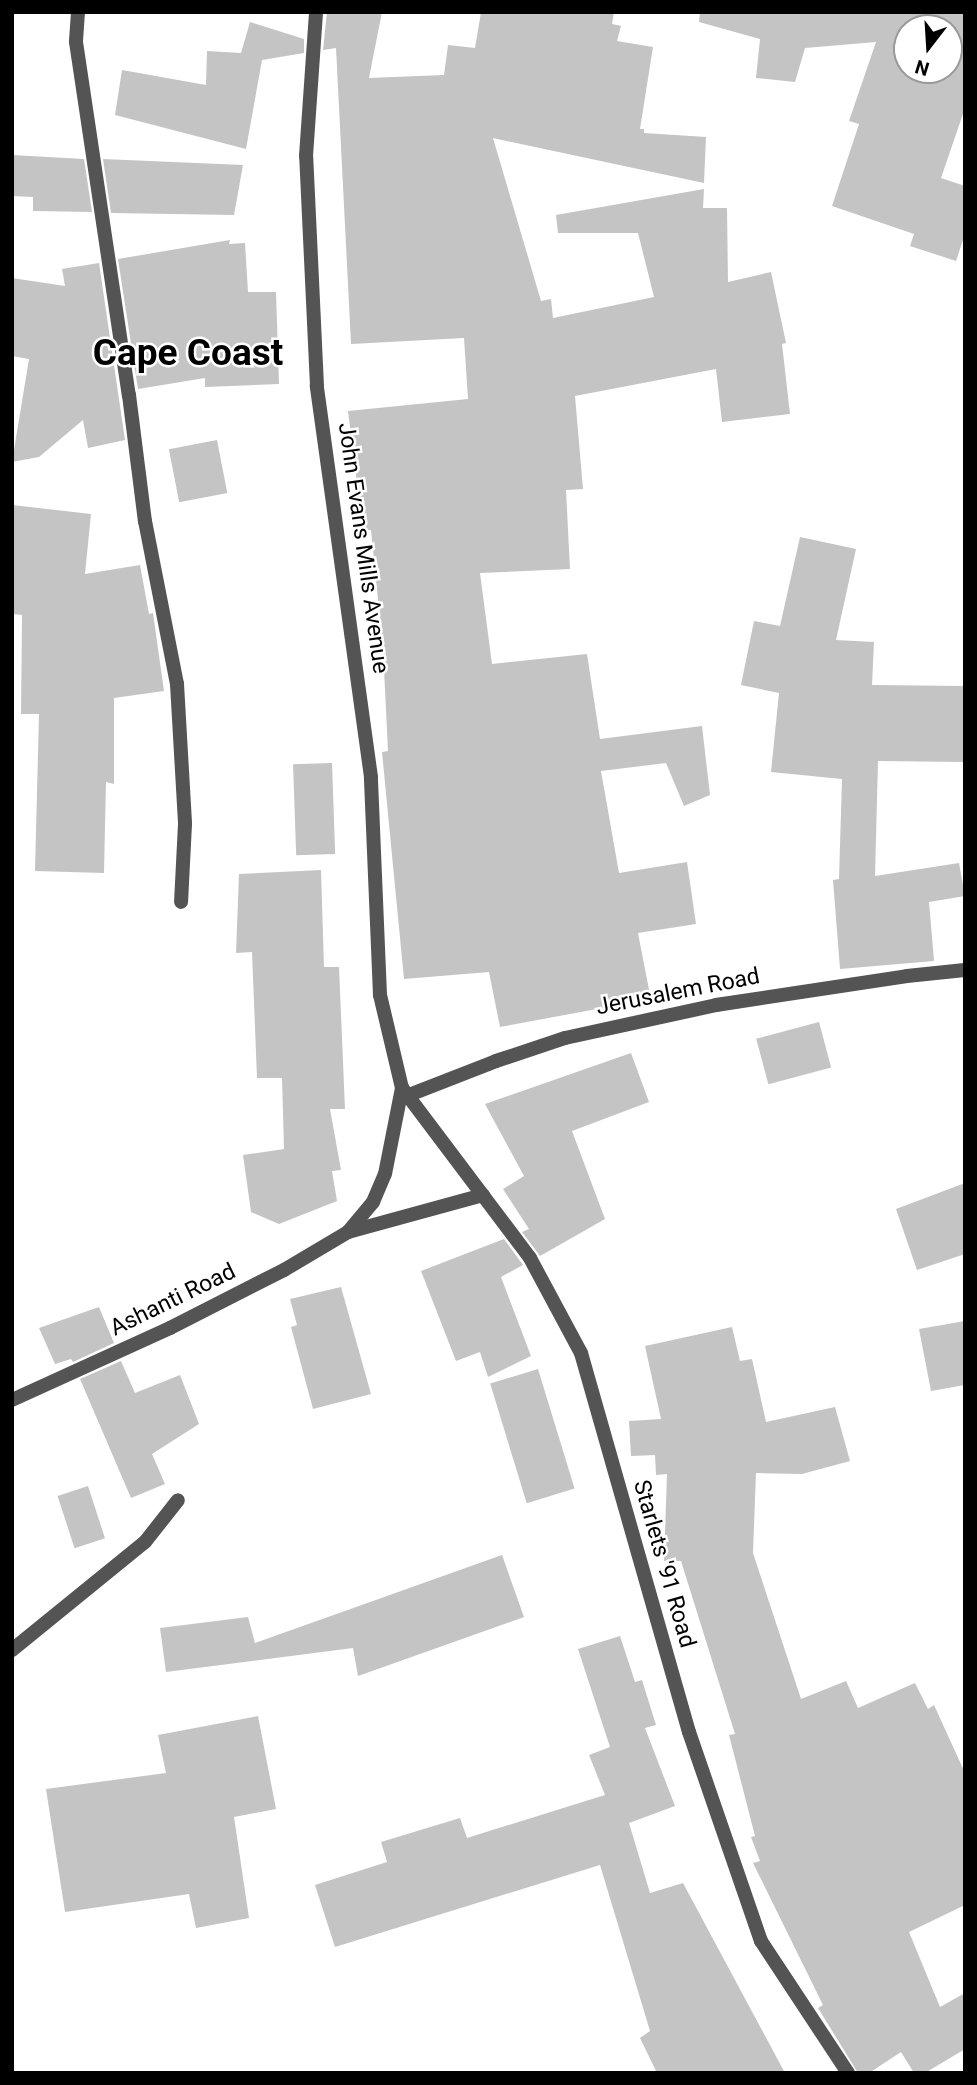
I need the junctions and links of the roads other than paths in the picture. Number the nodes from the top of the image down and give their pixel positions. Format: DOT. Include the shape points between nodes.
graph roads {
  1 [pos="78,12"];
  2 [pos="316,12"];
  3 [pos="181,902"];
  4 [pos="965,970"];
  5 [pos="406,1091"];
  6 [pos="483,1195"];
  7 [pos="348,1232"];
  8 [pos="12,1400"];
  9 [pos="178,1500"];
  10 [pos="12,1650"];
  11 [pos="848,2073"];
  1 -- 3 [label="street" via="76,43 145,521 177,684 185,824"];
  2 -- 5 [label="street, John Evans Mills Avenue" via="306,156 317,386 371,777 380,995"];
  4 -- 5 [label="street, Jerusalem Road" via="716,1005 565,1038"];
  5 -- 6 [label="street, Starlets '91 Road"];
  5 -- 7 [label="street, Ashanti Road" via="385,1174 373,1202"];
  6 -- 7 [label="street, Ashanti Road"];
  6 -- 11 [label="street, Starlets '91 Road" via="530,1258 581,1353 689,1732 761,1941"];
  7 -- 8 [label="street, Ashanti Road" via="170,1328"];
  9 -- 10 [label="street" via="145,1542"];
}
